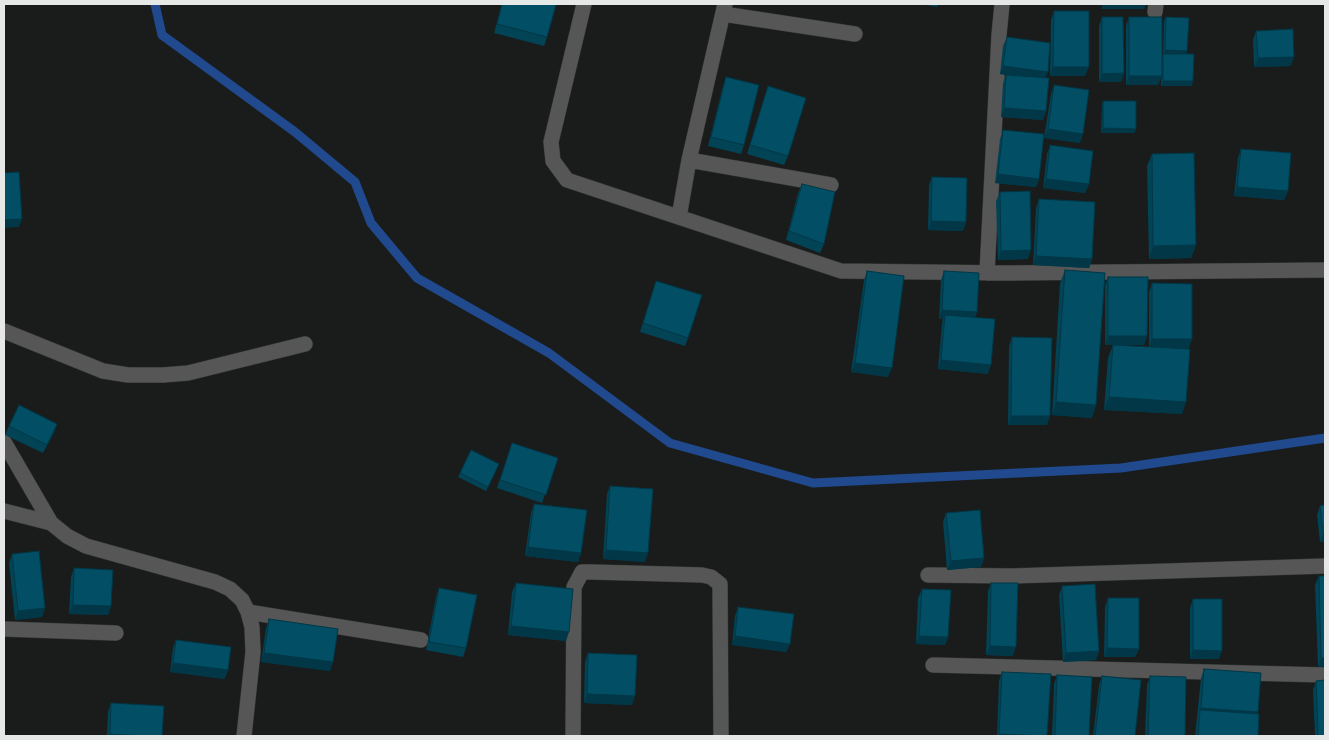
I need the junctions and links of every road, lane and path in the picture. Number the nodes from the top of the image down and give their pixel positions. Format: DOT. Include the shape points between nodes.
graph roads {
  1 [pos="584,4"];
  2 [pos="1002,4"];
  3 [pos="724,9"];
  4 [pos="856,34"];
  5 [pos="689,160"];
  6 [pos="832,185"];
  7 [pos="679,217"];
  8 [pos="1325,270"];
  9 [pos="987,273"];
  10 [pos="4,331"];
  11 [pos="305,344"];
  12 [pos="4,442"];
  13 [pos="4,511"];
  14 [pos="51,523"];
  15 [pos="1325,566"];
  16 [pos="928,575"];
  17 [pos="248,612"];
  18 [pos="4,629"];
  19 [pos="116,633"];
  20 [pos="421,640"];
  21 [pos="933,665"];
  22 [pos="1325,675"];
  23 [pos="244,736"];
  24 [pos="573,736"];
  25 [pos="721,736"];
  1 -- 7 [label="street" via="551,142 553,161 567,180"];
  2 -- 9 [label="street"];
  3 -- 4 [label="street"];
  3 -- 5 [label="street"];
  5 -- 6 [label="street"];
  5 -- 7 [label="street"];
  7 -- 9 [label="street" via="841,271"];
  8 -- 9 [label="street"];
  10 -- 11 [label="street" via="103,371 128,375 188,373"];
  12 -- 14 [label="street"];
  13 -- 14 [label="street"];
  14 -- 17 [label="street" via="66,536 86,546 215,582 230,589 242,600"];
  15 -- 16 [label="street" via="1012,576"];
  17 -- 20 [label="street"];
  17 -- 23 [label="street" via="253,652"];
  18 -- 19 [label="street"];
  21 -- 22 [label="street"];
  24 -- 25 [label="street" via="574,587 582,572 592,572 702,575 720,584"];
}
